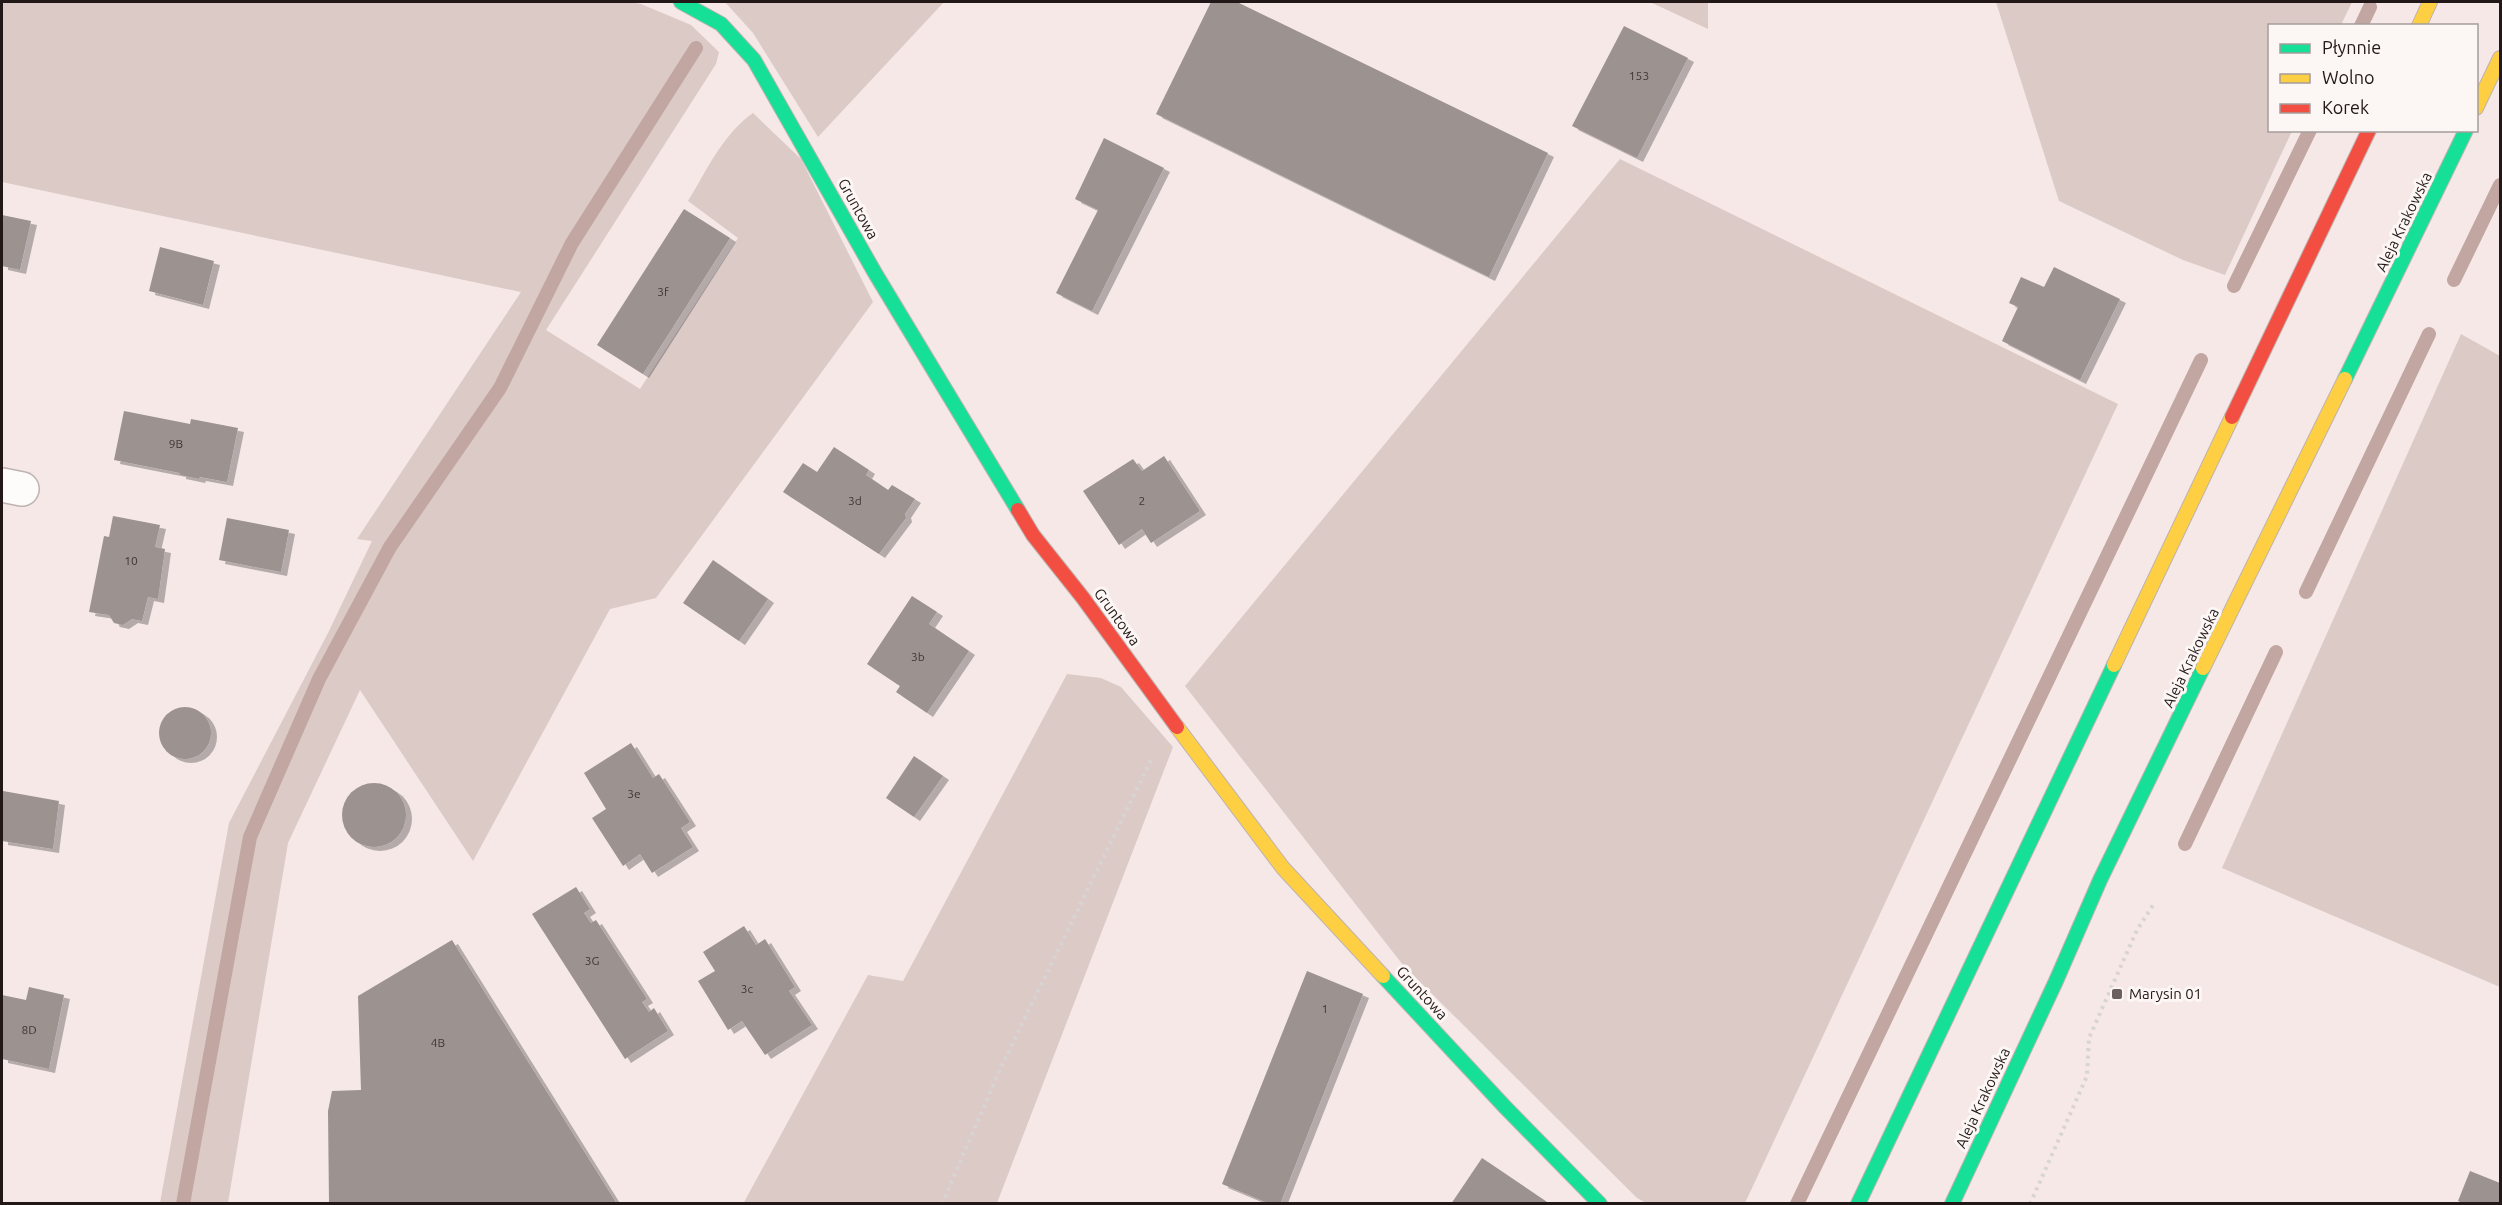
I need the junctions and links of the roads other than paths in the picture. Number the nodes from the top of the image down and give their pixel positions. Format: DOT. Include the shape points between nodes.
graph roads {
  1 [pos="681,2"];
  2 [pos="2430,2"];
  3 [pos="2420,24"];
  4 [pos="2500,58"];
  5 [pos="2478,104"];
  6 [pos="2368,132"];
  7 [pos="2465,132"];
  8 [pos="1600,1203"];
  9 [pos="1858,1203"];
  10 [pos="1952,1203"];
  1 -- 8 [label="main road, Gruntowa" via="721,24 754,60 875,273 1033,535 1283,868 1504,1107"];
  2 -- 3 [label="main road"];
  4 -- 5 [label="main road"];
  6 -- 9 [label="main road"];
  7 -- 10 [label="main road, Aleja Krakowska" via="2100,880"];
}
